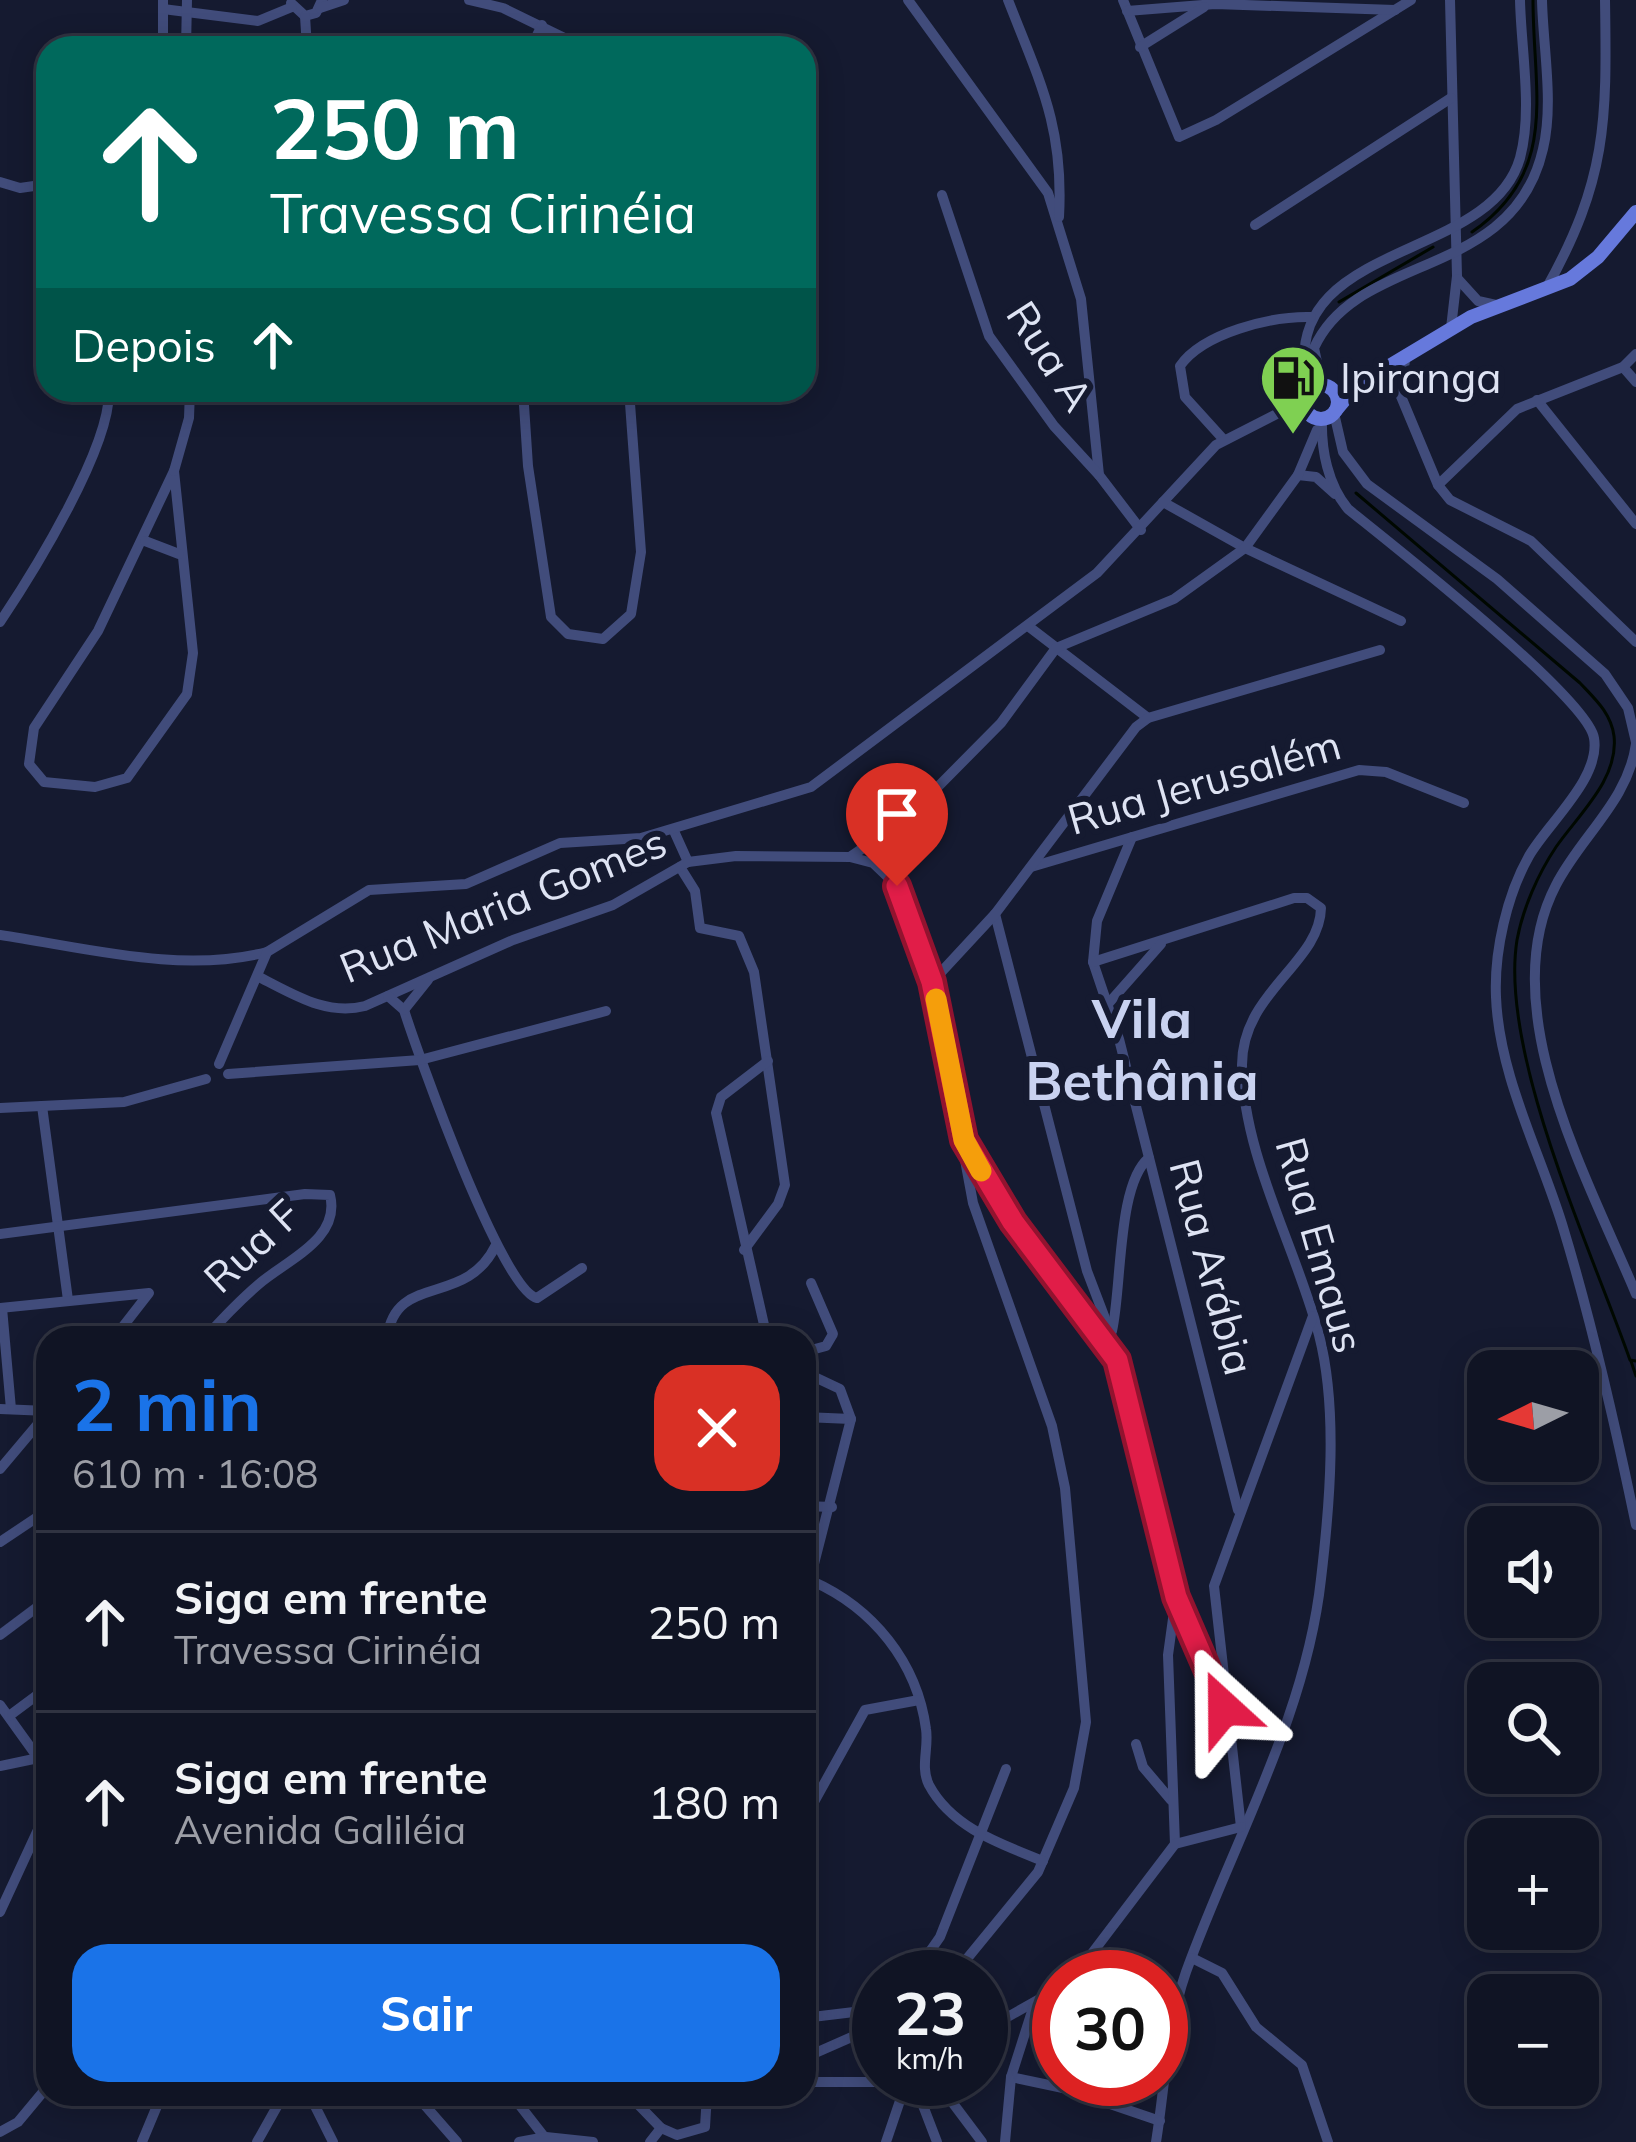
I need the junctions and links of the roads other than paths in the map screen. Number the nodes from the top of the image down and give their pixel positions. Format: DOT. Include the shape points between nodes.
graph roads {
  1 [pos="344,0"];
  2 [pos="469,0"];
  3 [pos="908,0"];
  4 [pos="1008,0"];
  5 [pos="1411,0"];
  6 [pos="1450,0"];
  7 [pos="1520,0"];
  8 [pos="1542,0"];
  9 [pos="1605,0"];
  10 [pos="1242,2"];
  11 [pos="291,3"];
  12 [pos="321,4"];
  13 [pos="1351,4"];
  14 [pos="163,5"];
  15 [pos="187,5"];
  16 [pos="1207,5"];
  17 [pos="1125,6"];
  18 [pos="1398,10"];
  19 [pos="305,16"];
  20 [pos="542,25"];
  21 [pos="1361,33"];
  22 [pos="163,36"];
  23 [pos="186,36"];
  24 [pos="306,36"];
  25 [pos="537,36"];
  26 [pos="563,36"];
  27 [pos="1140,46"];
  28 [pos="1451,98"];
  29 [pos="0,182"];
  30 [pos="36,186"];
  31 [pos="942,195"];
  32 [pos="1636,212"];
  33 [pos="1058,220"];
  34 [pos="1255,226"];
  35 [pos="1451,226"];
  36 [pos="1453,254"];
  37 [pos="1456,276"];
  38 [pos="1546,289"];
  39 [pos="1496,305"];
  40 [pos="1311,317"];
  41 [pos="1451,328"];
  42 [pos="1406,354"];
  43 [pos="1636,354"];
  44 [pos="1624,367"];
  45 [pos="1636,382"];
  46 [pos="1359,384"];
  47 [pos="1316,392"];
  48 [pos="1400,394"];
  49 [pos="1537,400"];
  50 [pos="105,402"];
  51 [pos="190,402"];
  52 [pos="524,402"];
  53 [pos="630,402"];
  54 [pos="1328,415"];
  55 [pos="1224,440"];
  56 [pos="175,471"];
  57 [pos="1099,475"];
  58 [pos="1298,475"];
  59 [pos="1438,484"];
  60 [pos="1336,495"];
  61 [pos="1162,502"];
  62 [pos="1636,524"];
  63 [pos="1141,530"];
  64 [pos="145,542"];
  65 [pos="1245,548"];
  66 [pos="178,554"];
  67 [pos="1401,621"];
  68 [pos="0,622"];
  69 [pos="1028,626"];
  70 [pos="1636,642"];
  71 [pos="1056,648"];
  72 [pos="1380,650"];
  73 [pos="1148,718"];
  74 [pos="1636,743"];
  75 [pos="1464,803"];
  76 [pos="907,818"];
  77 [pos="674,831"];
  78 [pos="1132,837"];
  79 [pos="850,857"];
  80 [pos="684,865"];
  81 [pos="1029,867"];
  82 [pos="897,886"];
  83 [pos="994,914"];
  84 [pos="0,935"];
  85 [pos="1166,939"];
  86 [pos="267,952"];
  87 [pos="1093,962"];
  88 [pos="260,976"];
  89 [pos="430,976"];
  90 [pos="932,982"];
  91 [pos="388,996"];
  92 [pos="1108,1004"];
  93 [pos="404,1010"];
  94 [pos="606,1011"];
  95 [pos="420,1060"];
  96 [pos="768,1061"];
  97 [pos="224,1069"];
  98 [pos="42,1106"];
  99 [pos="0,1108"];
  100 [pos="964,1140"];
  101 [pos="1149,1158"];
  102 [pos="60,1227"];
  103 [pos="0,1234"];
  104 [pos="496,1245"];
  105 [pos="743,1250"];
  106 [pos="582,1268"];
  107 [pos="811,1283"];
  108 [pos="1636,1294"];
  109 [pos="68,1300"];
  110 [pos="1,1308"];
  111 [pos="1313,1315"];
  112 [pos="124,1326"];
  113 [pos="217,1326"];
  114 [pos="389,1326"];
  115 [pos="764,1326"];
  116 [pos="1112,1334"];
  117 [pos="816,1349"];
  118 [pos="1117,1360"];
  119 [pos="816,1378"];
  120 [pos="5,1409"];
  121 [pos="36,1411"];
  122 [pos="816,1418"];
  123 [pos="850,1419"];
  124 [pos="36,1426"];
  125 [pos="1636,1449"];
  126 [pos="1622,1460"];
  127 [pos="0,1469"];
  128 [pos="816,1506"];
  129 [pos="832,1507"];
  130 [pos="1238,1510"];
  131 [pos="36,1518"];
  132 [pos="1636,1525"];
  133 [pos="0,1542"];
  134 [pos="816,1551"];
  135 [pos="816,1594"];
  136 [pos="1176,1597"];
  137 [pos="36,1609"];
  138 [pos="0,1635"];
  139 [pos="36,1693"];
  140 [pos="919,1700"];
  141 [pos="1224,1708"];
  142 [pos="4,1710"];
  143 [pos="1136,1744"];
  144 [pos="36,1749"];
  145 [pos="36,1757"];
  146 [pos="0,1766"];
  147 [pos="1006,1768"];
  148 [pos="816,1798"];
  149 [pos="1171,1800"];
  150 [pos="1241,1827"];
  151 [pos="36,1834"];
  152 [pos="979,1834"];
  153 [pos="1175,1844"];
  154 [pos="1043,1861"];
  155 [pos="0,1912"];
  156 [pos="931,1950"];
  157 [pos="973,1950"];
  158 [pos="1095,1950"];
  159 [pos="1192,1958"];
  160 [pos="1188,1969"];
  161 [pos="852,2012"];
  162 [pos="1032,2012"];
  163 [pos="816,2017"];
  164 [pos="852,2037"];
  165 [pos="816,2053"];
  166 [pos="1011,2078"];
  167 [pos="816,2082"];
  168 [pos="852,2082"];
  169 [pos="36,2100"];
  170 [pos="157,2106"];
  171 [pos="277,2106"];
  172 [pos="319,2106"];
  173 [pos="426,2106"];
  174 [pos="520,2106"];
  175 [pos="640,2106"];
  176 [pos="707,2106"];
  177 [pos="901,2106"];
  178 [pos="922,2106"];
  179 [pos="955,2106"];
  180 [pos="1161,2106"];
  181 [pos="1160,2121"];
  182 [pos="661,2128"];
  183 [pos="0,2132"];
  184 [pos="546,2139"];
  185 [pos="142,2142"];
  186 [pos="257,2142"];
  187 [pos="333,2142"];
  188 [pos="457,2142"];
  189 [pos="519,2142"];
  190 [pos="593,2142"];
  191 [pos="650,2142"];
  192 [pos="886,2142"];
  193 [pos="937,2142"];
  194 [pos="982,2142"];
  195 [pos="1005,2142"];
  196 [pos="1156,2142"];
  197 [pos="1328,2142"];
  1 -- 12 [label="street"];
  2 -- 20 [label="street"];
  3 -- 33 [label="street" via="1032,169"];
  4 -- 33 [label="street" via="1060,150"];
  5 -- 18 [label="street"];
  6 -- 28 [label="street"];
  7 -- 35 [label="street" via="1520,159 1484,208"];
  8 -- 36 [label="street" via="1546,120 1538,167 1507,218"];
  9 -- 38 [label="street" via="1605,138 1584,216"];
  10 -- 13 [label="street"];
  10 -- 16 [label="street"];
  11 -- 15 [label="street" via="258,21"];
  11 -- 19 [label="street"];
  12 -- 19 [label="street"];
  13 -- 18 [label="street"];
  13 -- 21 [label="street"];
  14 -- 15 [label="street"];
  14 -- 22 [label="street"];
  15 -- 23 [label="street"];
  16 -- 17 [label="street"];
  16 -- 27 [label="street"];
  17 -- 27 [label="street"];
  18 -- 21 [label="street"];
  19 -- 24 [label="street"];
  20 -- 25 [label="street"];
  20 -- 26 [label="street"];
  21 -- 27 [label="street" via="1179,137"];
  28 -- 34 [label="street"];
  28 -- 35 [label="street"];
  29 -- 30 [label="street"];
  31 -- 57 [label="street, Rua A" via="989,336"];
  32 -- 38 [label="main road" via="1598,257"];
  33 -- 57 [label="street" via="1081,299"];
  35 -- 36 [label="street"];
  35 -- 40 [label="street" via="1339,290"];
  36 -- 37 [label="street"];
  36 -- 47 [label="street" via="1334,320 1314,348"];
  37 -- 39 [label="street" via="1478,301"];
  37 -- 41 [label="street"];
  38 -- 39 [label="main road"];
  39 -- 41 [label="main road"];
  40 -- 47 [label="street" via="1302,343"];
  40 -- 55 [label="street" via="1217,338 1180,366 1185,397"];
  41 -- 42 [label="main road"];
  42 -- 46 [label="main road"];
  42 -- 48 [label="street"];
  43 -- 44 [label="street"];
  44 -- 45 [label="street"];
  44 -- 49 [label="street"];
  46 -- 47 [label="main road"];
  46 -- 48 [label="street"];
  46 -- 54 [label="main road"];
  47 -- 54 [label="main road"];
  47 -- 54 [label="main road" via="1307,412"];
  47 -- 55 [label="street"];
  48 -- 59 [label="street"];
  49 -- 59 [label="street" via="1501,420"];
  49 -- 62 [label="street"];
  50 -- 68 [label="street" via="87,464"];
  51 -- 56 [label="street"];
  52 -- 53 [label="street" via="551,616 584,639 622,627 638,584"];
  54 -- 58 [label="street"];
  54 -- 60 [label="street" via="1321,440"];
  54 -- 74 [label="street" via="1367,484 1497,578 1605,674 1628,708"];
  55 -- 61 [label="street"];
  56 -- 64 [label="street"];
  56 -- 66 [label="street"];
  57 -- 63 [label="street, Rua A"];
  58 -- 60 [label="street" via="1316,477"];
  58 -- 65 [label="street"];
  59 -- 70 [label="street" via="1466,511 1531,541"];
  60 -- 126 [label="street" via="1577,708 1594,738 1588,769 1527,859 1512,896 1496,993 1506,1062 1563,1228"];
  61 -- 63 [label="street"];
  61 -- 65 [label="street"];
  63 -- 69 [label="street"];
  64 -- 66 [label="street"];
  64 -- 66 [label="street" via="34,728 29,764 44,782 95,787 127,778 187,694 193,653"];
  65 -- 67 [label="street"];
  65 -- 71 [label="street" via="1174,599"];
  69 -- 71 [label="street"];
  69 -- 77 [label="street" via="812,787"];
  71 -- 73 [label="street"];
  71 -- 76 [label="street" via="1001,723"];
  72 -- 73 [label="street"];
  73 -- 81 [label="street" via="1116,748"];
  74 -- 108 [label="street" via="1625,784 1546,909 1533,1002 1540,1050"];
  75 -- 78 [label="street, Rua Jerusalém" via="1386,772 1359,770"];
  76 -- 79 [label="street"];
  76 -- 82 [label="street"];
  77 -- 80 [label="street"];
  77 -- 86 [label="street" via="560,844 466,884 369,890"];
  78 -- 81 [label="street, Rua Jerusalém"];
  78 -- 87 [label="street, Rua Arábia" via="1096,921"];
  79 -- 80 [label="street, Rua Maria Gomes"];
  79 -- 82 [label="street" via="873,863"];
  80 -- 89 [label="street, Rua Maria Gomes" via="613,905"];
  80 -- 96 [label="street" via="700,928 733,932 745,945"];
  81 -- 83 [label="street"];
  82 -- 90 [label="street"];
  83 -- 90 [label="street"];
  83 -- 116 [label="street" via="1087,1271"];
  84 -- 86 [label="street" via="220,963"];
  85 -- 87 [label="street"];
  85 -- 92 [label="street"];
  85 -- 111 [label="street, Rua Emaus" via="1294,898 1321,908 1316,936 1255,1016 1242,1063 1254,1135"];
  86 -- 88 [label="street"];
  87 -- 92 [label="street, Rua Arábia"];
  88 -- 91 [label="street, Rua Maria Gomes" via="337,1009"];
  88 -- 97 [label="street"];
  89 -- 91 [label="street, Rua Maria Gomes"];
  89 -- 93 [label="street"];
  90 -- 100 [label="street"];
  91 -- 93 [label="street"];
  92 -- 101 [label="street, Rua Arábia"];
  93 -- 95 [label="street"];
  94 -- 95 [label="street"];
  95 -- 97 [label="street"];
  95 -- 104 [label="street"];
  96 -- 105 [label="street" via="784,1185"];
  96 -- 105 [label="street" via="716,1106"];
  97 -- 98 [label="street" via="207,1068 206,1079 124,1102"];
  98 -- 99 [label="street"];
  98 -- 102 [label="street"];
  100 -- 118 [label="street" via="1013,1222"];
  100 -- 154 [label="street" via="974,1203 1052,1426 1064,1488 1087,1722 1074,1788"];
  101 -- 116 [label="street" via="1130,1192"];
  101 -- 130 [label="street, Rua Arábia"];
  102 -- 103 [label="street"];
  102 -- 109 [label="street"];
  102 -- 113 [label="street, Rua F" via="332,1197 330,1221 309,1249 272,1272"];
  104 -- 106 [label="street" via="530,1298"];
  104 -- 114 [label="street" via="474,1277 408,1300"];
  105 -- 115 [label="street"];
  107 -- 117 [label="street" via="833,1334"];
  109 -- 110 [label="street"];
  109 -- 112 [label="street" via="150,1295"];
  110 -- 120 [label="street"];
  111 -- 130 [label="street"];
  111 -- 150 [label="street, Rua Emaus" via="1327,1425 1321,1582 1279,1737"];
  116 -- 118 [label="street"];
  118 -- 136 [label="street"];
  119 -- 123 [label="street" via="840,1389"];
  120 -- 121 [label="street"];
  122 -- 123 [label="street"];
  123 -- 129 [label="street"];
  124 -- 127 [label="street"];
  125 -- 126 [label="street"];
  126 -- 132 [label="street"];
  128 -- 129 [label="street"];
  129 -- 134 [label="street"];
  130 -- 141 [label="street" via="1214,1586"];
  131 -- 133 [label="street"];
  135 -- 140 [label="street" via="849,1599 897,1648"];
  136 -- 141 [label="street"];
  136 -- 149 [label="street" via="1168,1655"];
  137 -- 138 [label="street"];
  139 -- 142 [label="street"];
  140 -- 148 [label="street" via="865,1710"];
  140 -- 152 [label="street" via="926,1779"];
  141 -- 150 [label="street"];
  142 -- 144 [label="street"];
  143 -- 149 [label="street" via="1143,1767"];
  145 -- 146 [label="street"];
  147 -- 152 [label="street"];
  149 -- 153 [label="street"];
  150 -- 153 [label="street"];
  150 -- 159 [label="street, Rua Emaus"];
  151 -- 155 [label="street"];
  152 -- 154 [label="street"];
  152 -- 156 [label="street"];
  153 -- 158 [label="street"];
  154 -- 157 [label="street"];
  159 -- 160 [label="street, Rua Emaus"];
  159 -- 197 [label="street" via="1222,1973 1256,2027 1302,2065"];
  161 -- 163 [label="street"];
  162 -- 166 [label="street"];
  164 -- 165 [label="street"];
  166 -- 181 [label="street"];
  166 -- 195 [label="street"];
  167 -- 168 [label="street"];
  169 -- 183 [label="street"];
  170 -- 185 [label="street"];
  171 -- 186 [label="street"];
  172 -- 187 [label="street"];
  173 -- 188 [label="street"];
  174 -- 184 [label="street"];
  175 -- 182 [label="street"];
  176 -- 182 [label="street" via="706,2127 677,2135"];
  177 -- 192 [label="street"];
  178 -- 193 [label="street"];
  179 -- 194 [label="street"];
  180 -- 181 [label="street, Rua Emaus"];
  181 -- 196 [label="street, Rua Emaus"];
  182 -- 191 [label="street"];
  184 -- 189 [label="street"];
  184 -- 190 [label="street"];
}
